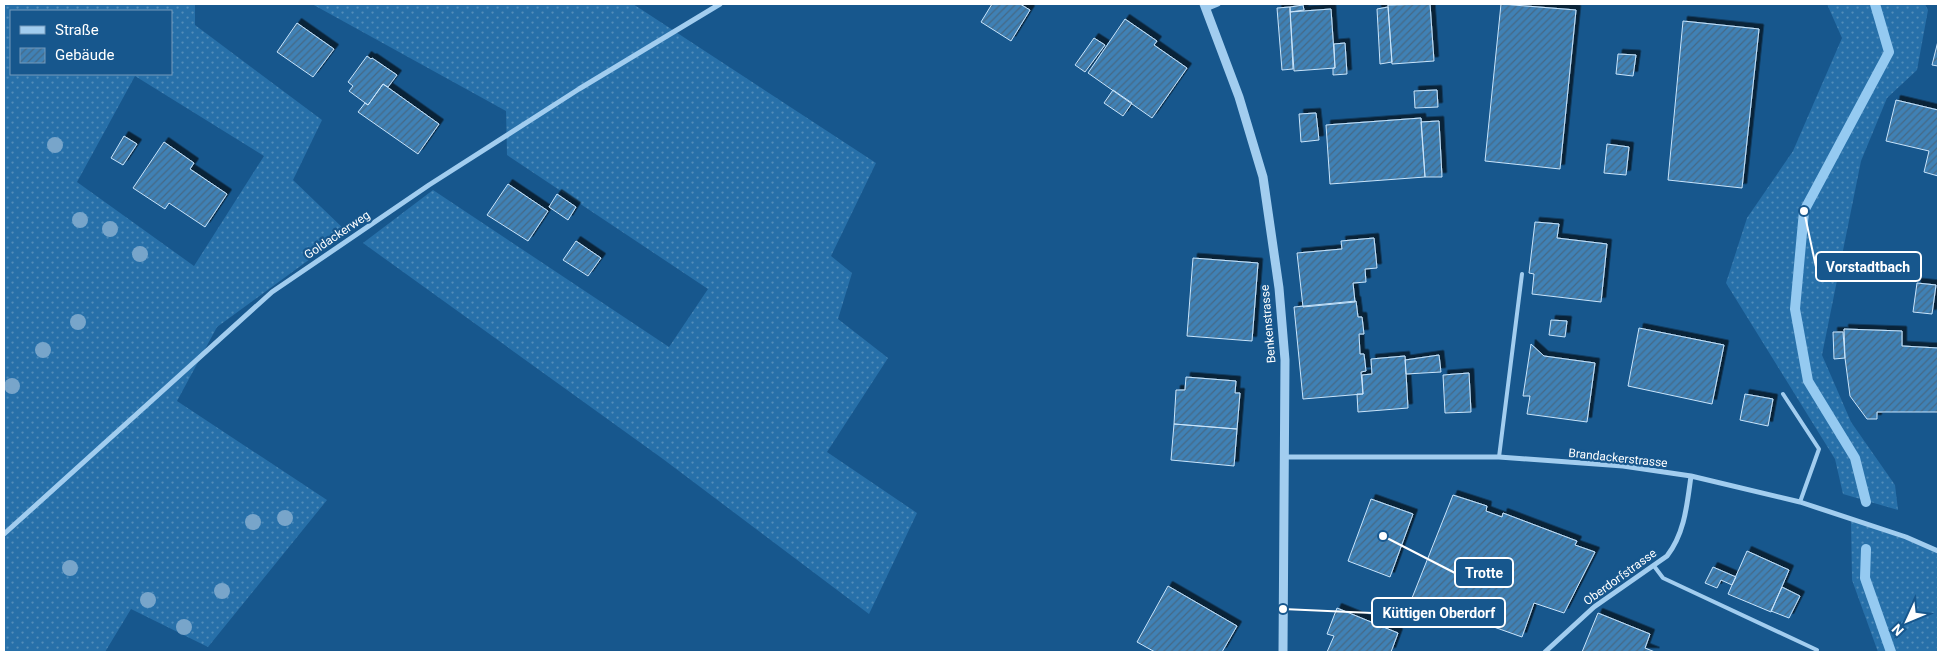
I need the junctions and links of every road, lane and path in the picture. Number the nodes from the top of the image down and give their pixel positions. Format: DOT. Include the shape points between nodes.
graph roads {
  1 [pos="720,4"];
  2 [pos="1218,4"];
  3 [pos="1205,6"];
  4 [pos="1522,274"];
  5 [pos="1783,394"];
  6 [pos="1285,457"];
  7 [pos="1499,457"];
  8 [pos="1691,476"];
  9 [pos="1800,502"];
  10 [pos="4,534"];
  11 [pos="1938,551"];
  12 [pos="1654,566"];
  13 [pos="1817,650"];
  14 [pos="1283,652"];
  15 [pos="1545,652"];
  1 -- 10 [label="street, Goldackerweg" via="429,185 272,292"];
  2 -- 3 [label="street"];
  3 -- 6 [label="street, Benkenstrasse" via="1239,97 1262,177 1280,297"];
  4 -- 7 [label="lane"];
  5 -- 9 [label="lane" via="1819,449"];
  6 -- 7 [label="street, Brandackerstrasse"];
  6 -- 14 [label="street, Benkenstrasse"];
  7 -- 8 [label="street, Brandackerstrasse" via="1623,466"];
  8 -- 9 [label="street, Brandackerstrasse"];
  8 -- 12 [label="street, Oberdorfstrasse" via="1681,532 1667,556"];
  9 -- 11 [label="street, Brandackerstrasse"];
  12 -- 13 [label="lane" via="1663,578"];
  12 -- 15 [label="street, Oberdorfstrasse" via="1594,607"];
}
